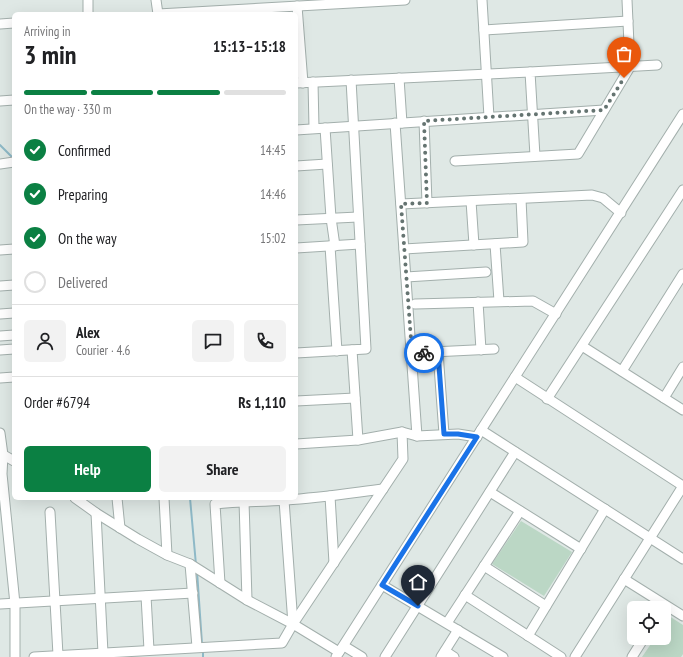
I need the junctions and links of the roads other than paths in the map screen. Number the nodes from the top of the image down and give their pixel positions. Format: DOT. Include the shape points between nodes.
graph roads {
  1 [pos="88,0"];
  2 [pos="156,0"];
  3 [pos="405,0"];
  4 [pos="482,0"];
  5 [pos="627,0"];
  6 [pos="297,6"];
  7 [pos="88,12"];
  8 [pos="158,12"];
  9 [pos="193,12"];
  10 [pos="298,12"];
  11 [pos="298,17"];
  12 [pos="628,21"];
  13 [pos="12,23"];
  14 [pos="1,24"];
  15 [pos="484,30"];
  16 [pos="657,65"];
  17 [pos="630,67"];
  18 [pos="530,72"];
  19 [pos="487,74"];
  20 [pos="399,78"];
  21 [pos="351,80"];
  22 [pos="304,82"];
  23 [pos="12,100"];
  24 [pos="0,101"];
  25 [pos="604,110"];
  26 [pos="683,114"];
  27 [pos="533,115"];
  28 [pos="489,117"];
  29 [pos="424,121"];
  30 [pos="399,123"];
  31 [pos="353,126"];
  32 [pos="314,128"];
  33 [pos="325,128"];
  34 [pos="298,130"];
  35 [pos="535,156"];
  36 [pos="455,161"];
  37 [pos="12,162"];
  38 [pos="0,164"];
  39 [pos="327,164"];
  40 [pos="298,166"];
  41 [pos="683,190"];
  42 [pos="521,199"];
  43 [pos="471,201"];
  44 [pos="427,203"];
  45 [pos="401,204"];
  46 [pos="621,213"];
  47 [pos="358,217"];
  48 [pos="331,218"];
  49 [pos="298,220"];
  50 [pos="360,244"];
  51 [pos="495,244"];
  52 [pos="474,245"];
  53 [pos="333,246"];
  54 [pos="298,248"];
  55 [pos="12,249"];
  56 [pos="404,249"];
  57 [pos="0,250"];
  58 [pos="486,272"];
  59 [pos="683,274"];
  60 [pos="406,277"];
  61 [pos="0,286"];
  62 [pos="12,286"];
  63 [pos="499,301"];
  64 [pos="478,302"];
  65 [pos="415,304"];
  66 [pos="12,313"];
  67 [pos="0,314"];
  68 [pos="556,314"];
  69 [pos="12,335"];
  70 [pos="0,336"];
  71 [pos="582,346"];
  72 [pos="12,349"];
  73 [pos="494,349"];
  74 [pos="0,350"];
  75 [pos="337,350"];
  76 [pos="352,350"];
  77 [pos="481,350"];
  78 [pos="298,352"];
  79 [pos="438,352"];
  80 [pos="412,353"];
  81 [pos="683,367"];
  82 [pos="622,371"];
  83 [pos="12,377"];
  84 [pos="0,378"];
  85 [pos="515,378"];
  86 [pos="355,398"];
  87 [pos="547,398"];
  88 [pos="664,398"];
  89 [pos="298,401"];
  90 [pos="683,410"];
  91 [pos="402,432"];
  92 [pos="0,433"];
  93 [pos="444,434"];
  94 [pos="479,434"];
  95 [pos="417,436"];
  96 [pos="358,440"];
  97 [pos="298,444"];
  98 [pos="515,452"];
  99 [pos="1,454"];
  100 [pos="12,460"];
  101 [pos="1,474"];
  102 [pos="683,486"];
  103 [pos="383,489"];
  104 [pos="490,492"];
  105 [pos="330,496"];
  106 [pos="298,499"];
  107 [pos="78,500"];
  108 [pos="117,500"];
  109 [pos="164,500"];
  110 [pos="238,500"];
  111 [pos="284,500"];
  112 [pos="605,509"];
  113 [pos="520,511"];
  114 [pos="50,512"];
  115 [pos="96,513"];
  116 [pos="120,528"];
  117 [pos="650,538"];
  118 [pos="581,549"];
  119 [pos="167,555"];
  120 [pos="683,559"];
  121 [pos="334,563"];
  122 [pos="190,564"];
  123 [pos="484,566"];
  124 [pos="624,579"];
  125 [pos="220,582"];
  126 [pos="382,585"];
  127 [pos="193,593"];
  128 [pos="465,595"];
  129 [pos="146,596"];
  130 [pos="100,598"];
  131 [pos="247,600"];
  132 [pos="55,601"];
  133 [pos="656,601"];
  134 [pos="0,604"];
  135 [pos="15,604"];
  136 [pos="418,606"];
  137 [pos="546,606"];
  138 [pos="671,610"];
  139 [pos="683,616"];
  140 [pos="447,623"];
  141 [pos="293,624"];
  142 [pos="458,630"];
  143 [pos="528,636"];
  144 [pos="640,645"];
  145 [pos="200,647"];
  146 [pos="154,652"];
  147 [pos="340,652"];
  148 [pos="108,654"];
  149 [pos="443,654"];
  150 [pos="64,656"];
  151 [pos="15,657"];
  152 [pos="34,657"];
  153 [pos="362,657"];
  154 [pos="385,657"];
  155 [pos="454,657"];
  156 [pos="503,657"];
  157 [pos="561,657"];
  158 [pos="575,657"];
  159 [pos="632,657"];
  1 -- 7 [label="street"];
  2 -- 8 [label="street"];
  3 -- 6 [label="street"];
  4 -- 15 [label="street"];
  5 -- 12 [label="street"];
  6 -- 9 [label="street"];
  6 -- 10 [label="street"];
  11 -- 22 [label="street"];
  12 -- 15 [label="street"];
  12 -- 17 [label="street"];
  13 -- 14 [label="street"];
  15 -- 19 [label="street"];
  16 -- 17 [label="street"];
  17 -- 18 [label="street"];
  17 -- 25 [label="street"];
  18 -- 19 [label="street"];
  18 -- 27 [label="street"];
  19 -- 20 [label="street"];
  19 -- 28 [label="street"];
  20 -- 21 [label="street"];
  20 -- 30 [label="street"];
  21 -- 22 [label="street"];
  21 -- 31 [label="street"];
  22 -- 32 [label="street"];
  23 -- 24 [label="street"];
  25 -- 27 [label="street"];
  25 -- 35 [label="street" via="578,154"];
  26 -- 46 [label="street"];
  27 -- 28 [label="street"];
  27 -- 35 [label="street"];
  28 -- 29 [label="street"];
  29 -- 30 [label="street"];
  29 -- 44 [label="street"];
  30 -- 31 [label="street"];
  30 -- 45 [label="street"];
  31 -- 33 [label="street"];
  31 -- 47 [label="street"];
  32 -- 33 [label="street"];
  32 -- 34 [label="street"];
  33 -- 39 [label="street"];
  35 -- 36 [label="street"];
  37 -- 38 [label="street"];
  39 -- 40 [label="street"];
  39 -- 48 [label="street"];
  41 -- 71 [label="street"];
  42 -- 43 [label="street"];
  42 -- 46 [label="street" via="592,195 603,198"];
  42 -- 51 [label="street" via="523,242"];
  43 -- 44 [label="street"];
  43 -- 52 [label="street"];
  44 -- 45 [label="street"];
  45 -- 56 [label="street"];
  46 -- 68 [label="street"];
  47 -- 48 [label="street"];
  47 -- 50 [label="street"];
  48 -- 49 [label="street"];
  48 -- 53 [label="street"];
  50 -- 53 [label="street"];
  50 -- 76 [label="street" via="366,349"];
  51 -- 52 [label="street"];
  51 -- 63 [label="street"];
  52 -- 56 [label="street"];
  53 -- 54 [label="street"];
  53 -- 75 [label="street"];
  55 -- 57 [label="street"];
  56 -- 60 [label="street"];
  58 -- 60 [label="street"];
  59 -- 82 [label="street"];
  60 -- 80 [label="street"];
  61 -- 62 [label="street"];
  63 -- 64 [label="street"];
  63 -- 68 [label="street" via="533,301"];
  64 -- 65 [label="street"];
  64 -- 77 [label="street"];
  66 -- 67 [label="street"];
  68 -- 85 [label="street"];
  69 -- 70 [label="street"];
  71 -- 82 [label="street"];
  71 -- 87 [label="street"];
  72 -- 74 [label="street"];
  73 -- 77 [label="street"];
  75 -- 76 [label="street"];
  75 -- 78 [label="street"];
  76 -- 86 [label="street"];
  77 -- 79 [label="street"];
  79 -- 80 [label="street"];
  79 -- 93 [label="street"];
  80 -- 95 [label="street"];
  81 -- 88 [label="street"];
  82 -- 88 [label="street"];
  83 -- 84 [label="street"];
  85 -- 87 [label="street"];
  85 -- 94 [label="street"];
  86 -- 89 [label="street"];
  86 -- 96 [label="street"];
  87 -- 102 [label="street"];
  88 -- 90 [label="street"];
  91 -- 95 [label="street"];
  91 -- 96 [label="street"];
  91 -- 103 [label="street" via="403,459"];
  92 -- 99 [label="street"];
  93 -- 94 [label="street"];
  93 -- 95 [label="street"];
  94 -- 98 [label="street"];
  94 -- 126 [label="street"];
  96 -- 97 [label="street"];
  98 -- 104 [label="street"];
  98 -- 112 [label="street"];
  99 -- 100 [label="street"];
  99 -- 101 [label="street"];
  101 -- 135 [label="street"];
  102 -- 117 [label="street"];
  103 -- 105 [label="street"];
  103 -- 121 [label="street"];
  104 -- 113 [label="street"];
  104 -- 136 [label="street"];
  105 -- 106 [label="street"];
  105 -- 121 [label="street"];
  107 -- 115 [label="street"];
  108 -- 116 [label="street"];
  109 -- 119 [label="street"];
  110 -- 111 [label="street"];
  110 -- 125 [label="street" via="215,504"];
  110 -- 131 [label="street"];
  111 -- 141 [label="street"];
  112 -- 117 [label="street"];
  112 -- 118 [label="street"];
  113 -- 118 [label="street"];
  113 -- 123 [label="street"];
  114 -- 132 [label="street"];
  115 -- 116 [label="street"];
  115 -- 130 [label="street"];
  116 -- 119 [label="street"];
  117 -- 120 [label="street"];
  117 -- 124 [label="street"];
  118 -- 137 [label="street"];
  119 -- 122 [label="street"];
  121 -- 141 [label="street"];
  122 -- 125 [label="street"];
  122 -- 127 [label="street"];
  123 -- 128 [label="street"];
  123 -- 137 [label="street"];
  124 -- 133 [label="street"];
  124 -- 158 [label="street"];
  125 -- 131 [label="street"];
  126 -- 136 [label="street"];
  126 -- 147 [label="street"];
  127 -- 129 [label="street"];
  127 -- 145 [label="street"];
  128 -- 140 [label="street"];
  128 -- 143 [label="street"];
  129 -- 130 [label="street"];
  129 -- 146 [label="street"];
  130 -- 132 [label="street"];
  130 -- 148 [label="street"];
  131 -- 141 [label="street"];
  132 -- 135 [label="street"];
  132 -- 150 [label="street"];
  134 -- 135 [label="street"];
  135 -- 151 [label="street"];
  136 -- 140 [label="street"];
  136 -- 154 [label="street"];
  137 -- 143 [label="street"];
  138 -- 139 [label="street"];
  140 -- 142 [label="street"];
  141 -- 145 [label="street" via="282,643"];
  141 -- 147 [label="street"];
  142 -- 149 [label="street"];
  142 -- 156 [label="street"];
  143 -- 157 [label="street"];
  144 -- 159 [label="street"];
  145 -- 146 [label="street"];
  146 -- 148 [label="street"];
  147 -- 153 [label="street"];
  148 -- 150 [label="street"];
  149 -- 155 [label="street"];
  150 -- 152 [label="street"];
}
